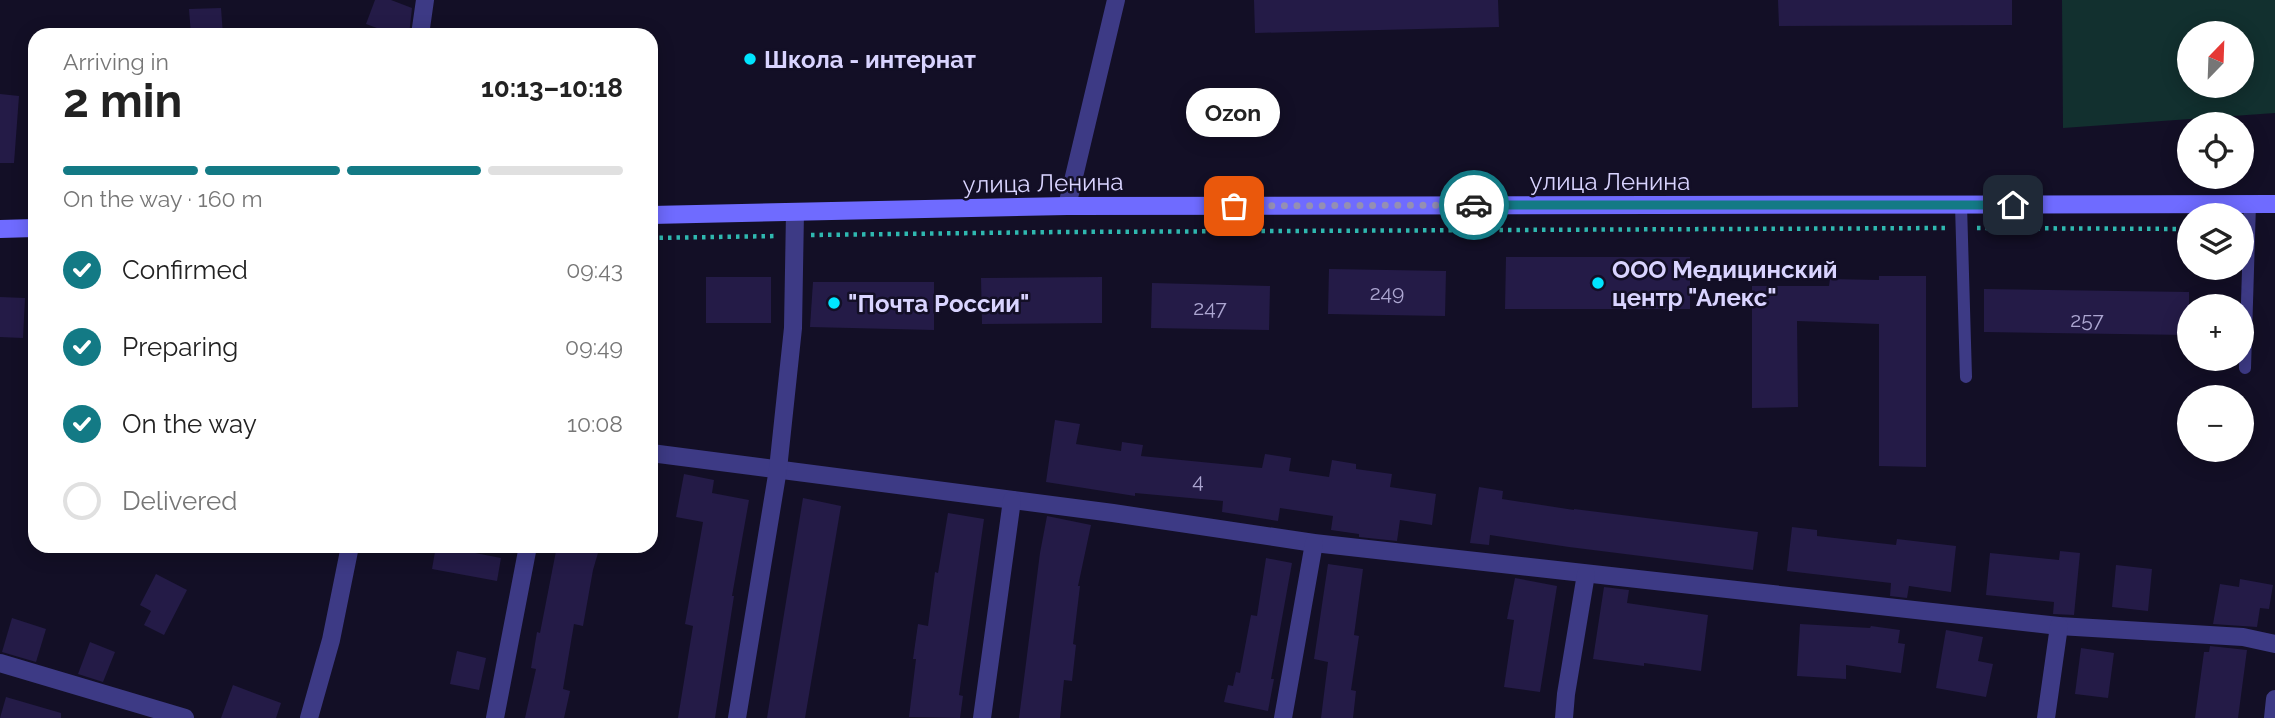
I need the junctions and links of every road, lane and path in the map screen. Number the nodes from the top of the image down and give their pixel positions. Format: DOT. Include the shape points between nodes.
graph roads {
  1 [pos="425,0"];
  2 [pos="1116,0"];
  3 [pos="421,28"];
  4 [pos="2177,204"];
  5 [pos="2254,204"];
  6 [pos="2275,204"];
  7 [pos="1961,205"];
  8 [pos="1067,206"];
  9 [pos="795,212"];
  10 [pos="658,215"];
  11 [pos="28,228"];
  12 [pos="1961,228"];
  13 [pos="0,229"];
  14 [pos="2177,229"];
  15 [pos="795,236"];
  16 [pos="658,239"];
  17 [pos="1966,377"];
  18 [pos="658,454"];
  19 [pos="778,469"];
  20 [pos="1012,500"];
  21 [pos="1314,543"];
  22 [pos="349,553"];
  23 [pos="527,553"];
  24 [pos="1586,574"];
  25 [pos="2059,626"];
  26 [pos="2275,644"];
  27 [pos="0,663"];
  28 [pos="2275,699"];
  29 [pos="185,718"];
  30 [pos="309,718"];
  31 [pos="495,718"];
  32 [pos="737,718"];
  33 [pos="982,718"];
  34 [pos="1283,718"];
  35 [pos="1564,718"];
  36 [pos="2046,718"];
  37 [pos="2273,718"];
  1 -- 3 [label="street"];
  2 -- 8 [label="street"];
  4 -- 7 [label="main road, улица Ленина"];
  5 -- 6 [label="main road, улица Ленина"];
  7 -- 8 [label="main road, улица Ленина"];
  7 -- 12 [label="lane"];
  8 -- 9 [label="main road, улица Ленина"];
  9 -- 10 [label="main road, улица Ленина"];
  9 -- 15 [label="street"];
  11 -- 13 [label="main road"];
  12 -- 14 [label="path"];
  12 -- 15 [label="path"];
  12 -- 17 [label="lane"];
  15 -- 16 [label="path"];
  15 -- 19 [label="street" via="793,328"];
  18 -- 19 [label="street"];
  19 -- 20 [label="street"];
  19 -- 32 [label="street"];
  20 -- 21 [label="street"];
  20 -- 33 [label="street"];
  21 -- 24 [label="street"];
  21 -- 34 [label="street"];
  22 -- 30 [label="street"];
  23 -- 31 [label="street"];
  24 -- 25 [label="street"];
  24 -- 35 [label="street"];
  25 -- 26 [label="street" via="2244,637"];
  25 -- 36 [label="street"];
  27 -- 29 [label="street"];
  28 -- 37 [label="street"];
}
